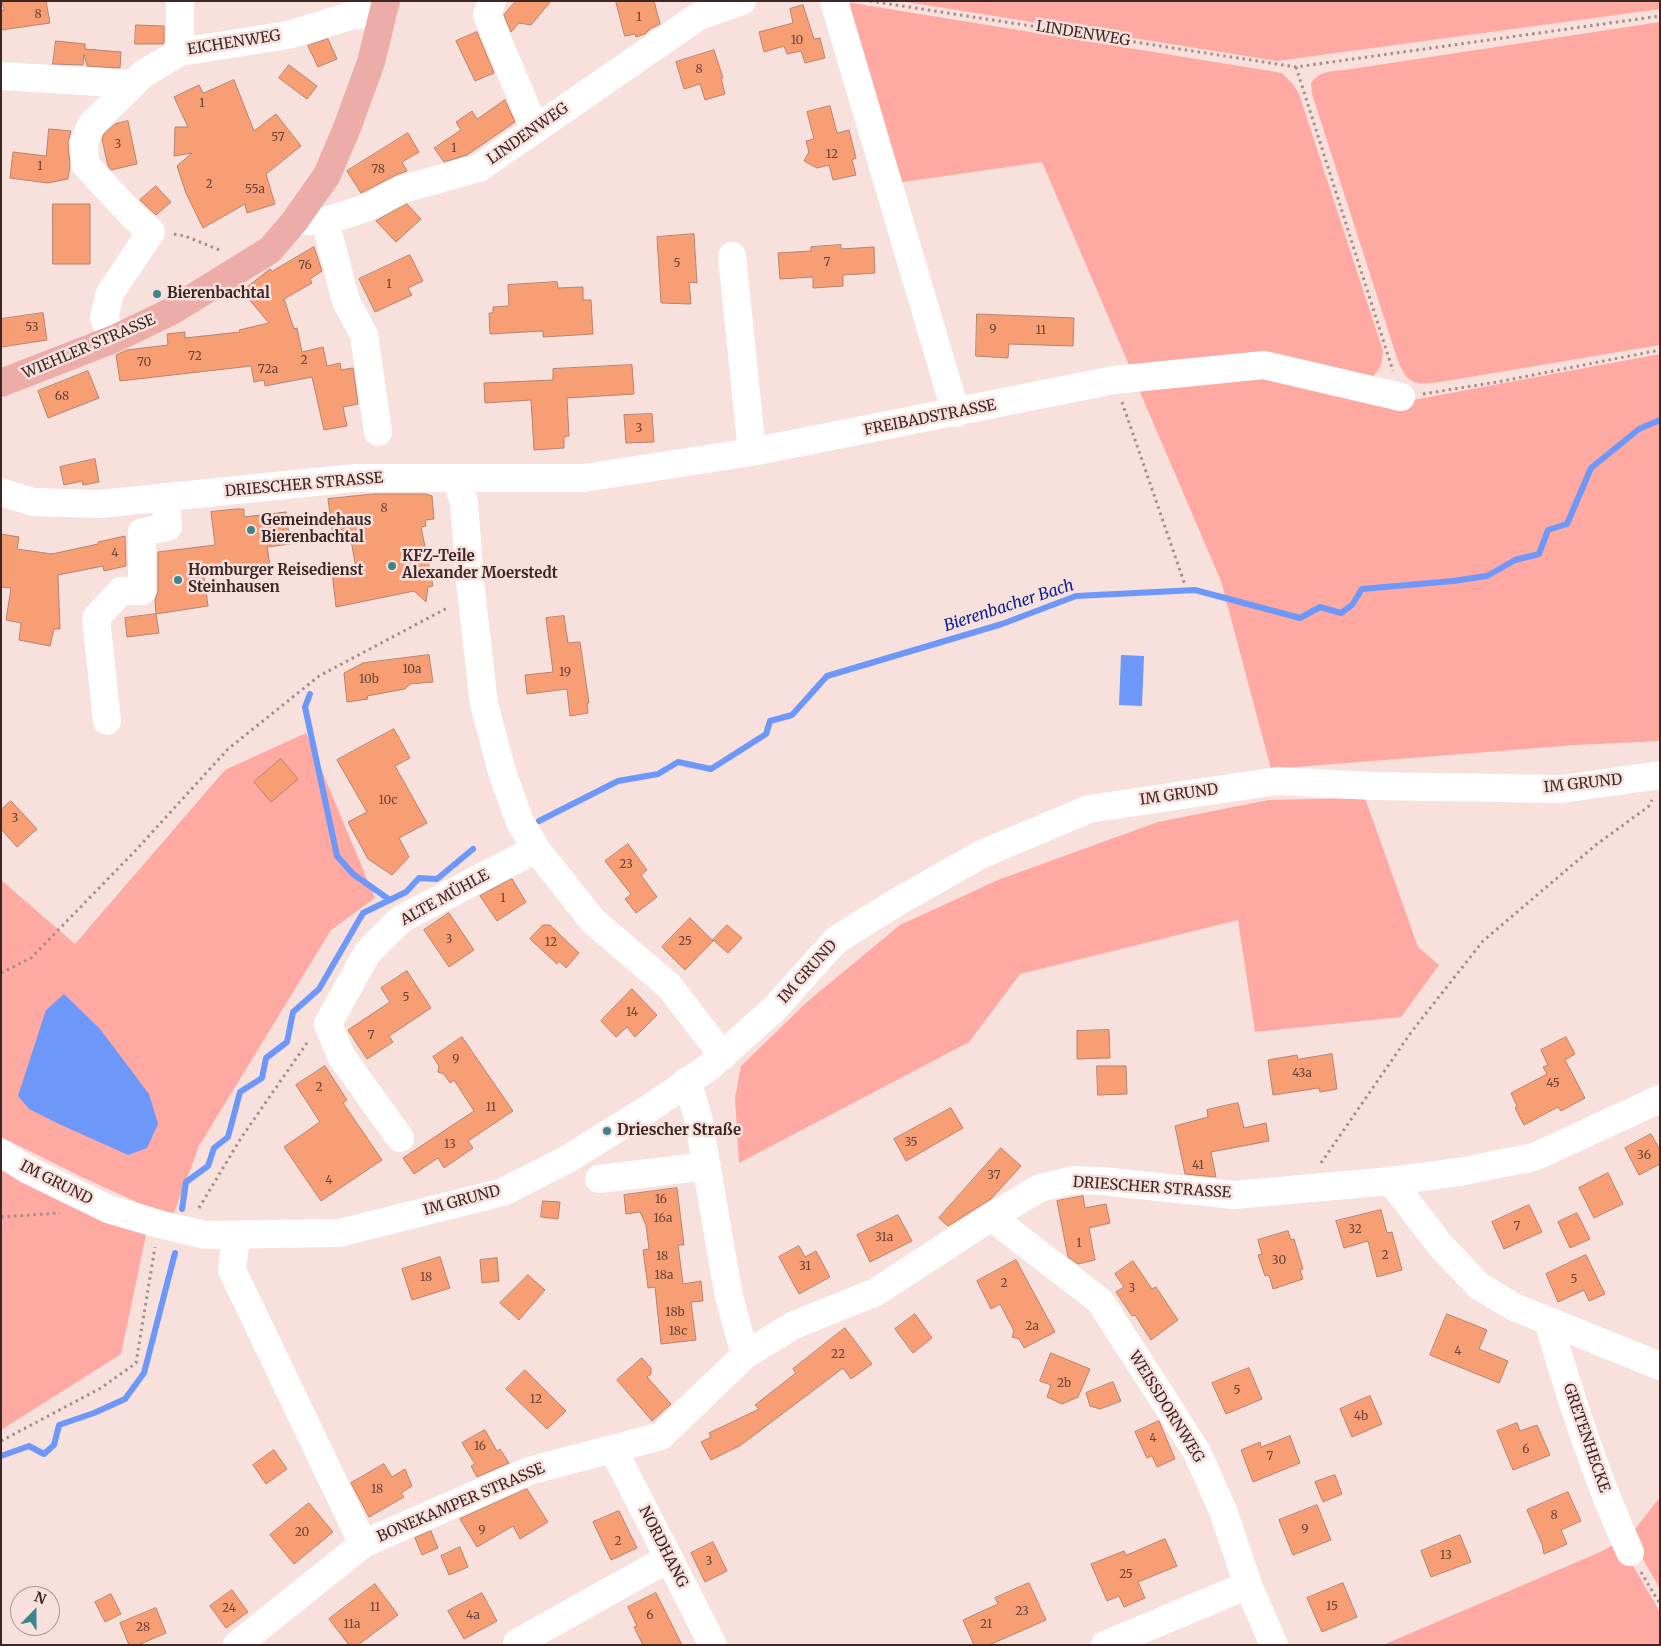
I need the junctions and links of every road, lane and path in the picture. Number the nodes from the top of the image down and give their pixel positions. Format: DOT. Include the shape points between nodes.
graph roads {
  1 [pos="180,1"];
  2 [pos="492,1"];
  3 [pos="742,1"];
  4 [pos="834,1"];
  5 [pos="870,1"];
  6 [pos="385,7"];
  7 [pos="697,9"];
  8 [pos="1660,16"];
  9 [pos="180,52"];
  10 [pos="1296,67"];
  11 [pos="1,76"];
  12 [pos="131,84"];
  13 [pos="535,129"];
  14 [pos="325,221"];
  15 [pos="294,222"];
  16 [pos="185,236"];
  17 [pos="732,256"];
  18 [pos="248,264"];
  19 [pos="114,339"];
  20 [pos="1660,350"];
  21 [pos="1114,380"];
  22 [pos="1,383"];
  23 [pos="1401,397"];
  24 [pos="956,413"];
  25 [pos="378,432"];
  26 [pos="752,452"];
  27 [pos="456,479"];
  28 [pos="1,492"];
  29 [pos="165,497"];
  30 [pos="1185,585"];
  31 [pos="472,595"];
  32 [pos="107,721"];
  33 [pos="1658,784"];
  34 [pos="536,849"];
  35 [pos="1,973"];
  36 [pos="328,1024"];
  37 [pos="723,1056"];
  38 [pos="687,1081"];
  39 [pos="1660,1099"];
  40 [pos="400,1138"];
  41 [pos="1,1153"];
  42 [pos="707,1166"];
  43 [pos="599,1179"];
  44 [pos="1391,1181"];
  45 [pos="1304,1189"];
  46 [pos="69,1212"];
  47 [pos="1,1217"];
  48 [pos="991,1217"];
  49 [pos="159,1224"];
  50 [pos="191,1232"];
  51 [pos="236,1236"];
  52 [pos="1548,1321"];
  53 [pos="745,1355"];
  54 [pos="1660,1366"];
  55 [pos="1,1441"];
  56 [pos="613,1449"];
  57 [pos="363,1544"];
  58 [pos="1630,1552"];
  59 [pos="669,1558"];
  60 [pos="1248,1584"];
  61 [pos="1660,1604"];
  62 [pos="517,1643"];
  63 [pos="237,1645"];
  64 [pos="713,1645"];
  65 [pos="1105,1645"];
  66 [pos="1274,1645"];
  1 -- 9 [label="street"];
  2 -- 13 [label="street" via="487,15"];
  3 -- 7 [label="street, LINDENWEG"];
  4 -- 24 [label="street"];
  5 -- 10 [label="path, LINDENWEG"];
  6 -- 9 [label="street, EICHENWEG" via="288,35"];
  6 -- 15 [label="main road, WIEHLER STRASSE" via="371,62 344,136 327,175"];
  7 -- 13 [label="street, LINDENWEG"];
  8 -- 10 [label="path, LINDENWEG"];
  9 -- 12 [label="street, EICHENWEG"];
  10 -- 23 [label="path"];
  11 -- 12 [label="street"];
  12 -- 19 [label="street, EICHENWEG" via="91,125 84,142 84,164 151,232 110,293 104,318"];
  13 -- 14 [label="street, LINDENWEG" via="479,168 403,189 369,207"];
  14 -- 15 [label="street, LINDENWEG"];
  14 -- 25 [label="street" via="346,301 364,334"];
  15 -- 18 [label="main road, WIEHLER STRASSE" via="270,250"];
  16 -- 18 [label="path"];
  17 -- 26 [label="street"];
  18 -- 19 [label="main road, WIEHLER STRASSE" via="170,312"];
  19 -- 22 [label="main road, WIEHLER STRASSE"];
  20 -- 23 [label="path"];
  21 -- 23 [label="street, FREIBADSTRASSE" via="1264,365"];
  21 -- 24 [label="street, FREIBADSTRASSE"];
  21 -- 30 [label="path"];
  24 -- 26 [label="street, FREIBADSTRASSE"];
  26 -- 27 [label="street, FREIBADSTRASSE" via="584,478"];
  27 -- 29 [label="street, DRIESCHER STRASSE" via="354,478"];
  27 -- 31 [label="street" via="464,502"];
  28 -- 29 [label="street, DRIESCHER STRASSE" via="33,502 100,504"];
  29 -- 32 [label="street" via="168,527 142,532 142,591 121,591 96,618"];
  31 -- 34 [label="street" via="484,704 502,772 520,822"];
  31 -- 35 [label="path" via="319,676 228,749 31,958"];
  33 -- 37 [label="street, IM GRUND" via="1562,789 1277,781 1088,809 982,854 836,940 774,1008"];
  33 -- 45 [label="path" via="1648,807 1597,844 1483,941 1412,1032"];
  34 -- 36 [label="street, ALTE MÜHLE" via="401,919 367,953"];
  34 -- 37 [label="street" via="593,921 669,986"];
  36 -- 40 [label="street" via="341,1056"];
  36 -- 50 [label="path" via="316,1030 241,1138 198,1210"];
  37 -- 38 [label="street, IM GRUND"];
  38 -- 42 [label="street"];
  38 -- 51 [label="street, IM GRUND" via="566,1160 503,1192 339,1234"];
  39 -- 44 [label="street, DRIESCHER STRASSE" via="1534,1157"];
  41 -- 49 [label="street, IM GRUND" via="28,1170 108,1209"];
  42 -- 43 [label="street"];
  42 -- 53 [label="street" via="729,1297"];
  44 -- 45 [label="street, DRIESCHER STRASSE"];
  44 -- 52 [label="street" via="1440,1245 1479,1286 1514,1307"];
  45 -- 48 [label="street, DRIESCHER STRASSE" via="1234,1195 1072,1180 1040,1188"];
  46 -- 47 [label="path"];
  48 -- 53 [label="street, DRIESCHER STRASSE" via="876,1292 794,1325"];
  48 -- 60 [label="street, WEISSDORNWEG" via="1100,1301 1197,1452 1224,1511"];
  49 -- 50 [label="street, IM GRUND"];
  49 -- 55 [label="path" via="136,1363 101,1388"];
  50 -- 51 [label="street, IM GRUND"];
  51 -- 57 [label="street" via="232,1270"];
  52 -- 54 [label="street"];
  52 -- 58 [label="street, GRETENHECKE" via="1613,1515"];
  53 -- 56 [label="street, BONEKAMPER STRASSE" via="661,1436"];
  56 -- 57 [label="street, BONEKAMPER STRASSE" via="529,1471"];
  56 -- 59 [label="street, NORDHANG"];
  57 -- 63 [label="street, BONEKAMPER STRASSE"];
  58 -- 61 [label="path"];
  59 -- 62 [label="street"];
  59 -- 64 [label="street, NORDHANG"];
  60 -- 65 [label="street"];
  60 -- 66 [label="street, WEISSDORNWEG"];
}
